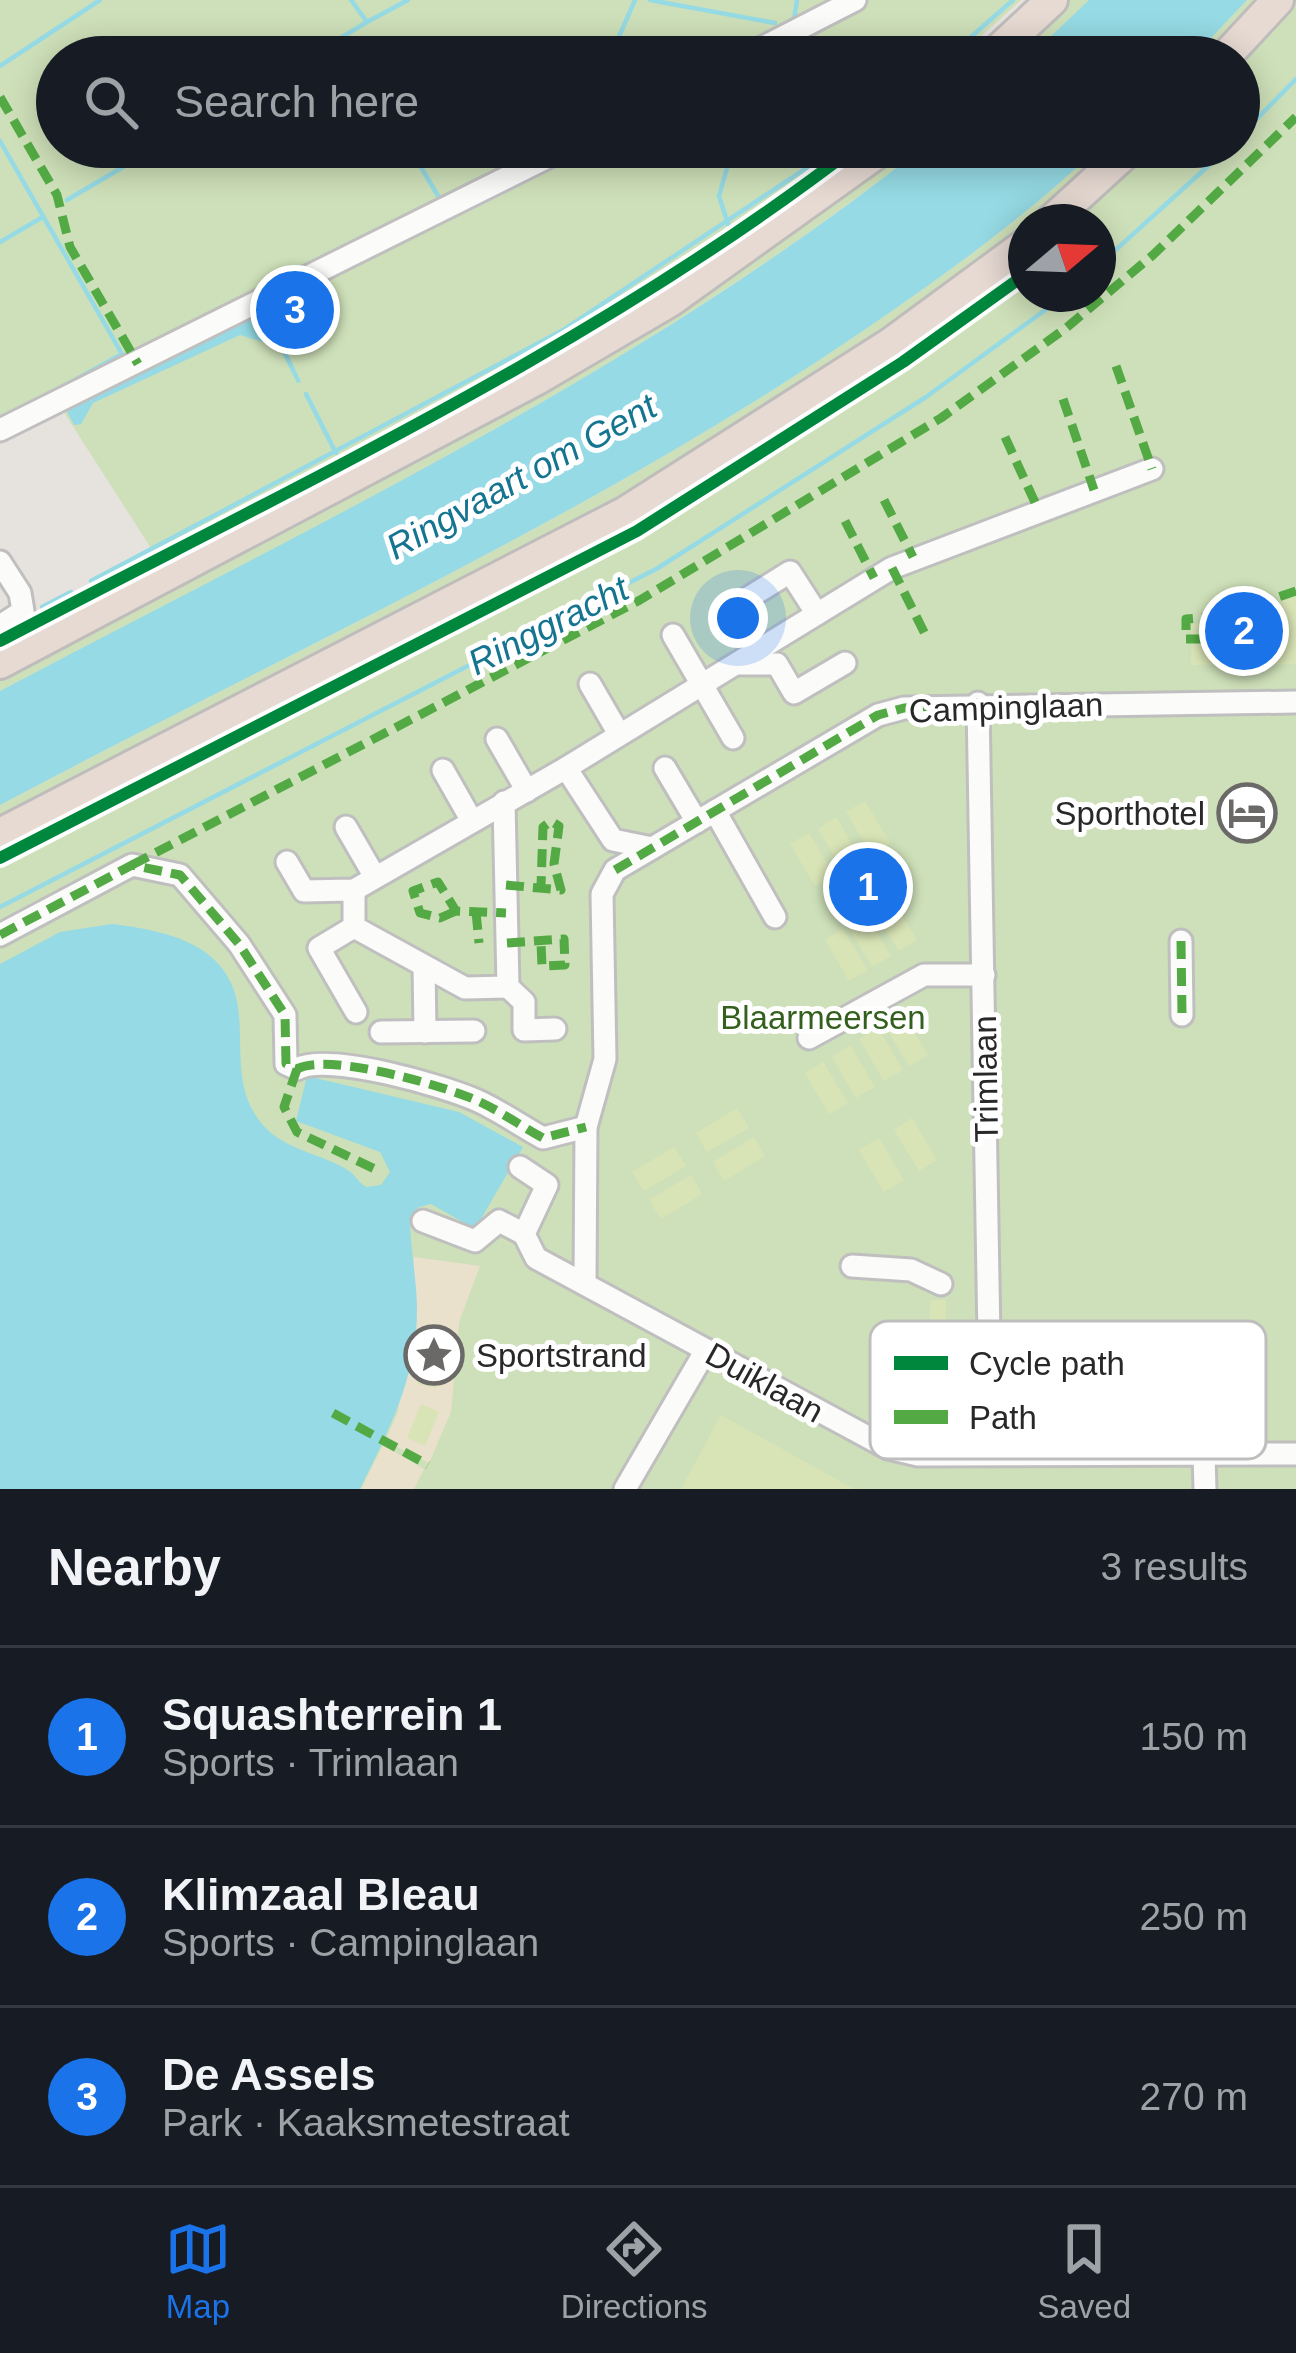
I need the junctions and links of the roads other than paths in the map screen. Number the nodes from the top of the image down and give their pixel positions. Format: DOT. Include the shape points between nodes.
graph roads {
  1 [pos="855,0"];
  2 [pos="1052,0"];
  3 [pos="1278,0"];
  4 [pos="785,36"];
  5 [pos="1014,36"];
  6 [pos="1245,36"];
  7 [pos="526,168"];
  8 [pos="856,168"];
  9 [pos="1109,168"];
  10 [pos="1070,204"];
  11 [pos="1008,257"];
  12 [pos="0,430"];
  13 [pos="1152,470"];
  14 [pos="0,562"];
  15 [pos="737,605"];
  16 [pos="817,614"];
  17 [pos="0,626"];
  18 [pos="673,635"];
  19 [pos="0,663"];
  20 [pos="844,663"];
  21 [pos="738,664"];
  22 [pos="590,684"];
  23 [pos="702,685"];
  24 [pos="1296,702"];
  25 [pos="979,703"];
  26 [pos="619,734"];
  27 [pos="733,738"];
  28 [pos="497,739"];
  29 [pos="566,768"];
  30 [pos="665,768"];
  31 [pos="443,770"];
  32 [pos="527,791"];
  33 [pos="504,802"];
  34 [pos="594,815"];
  35 [pos="706,817"];
  36 [pos="472,821"];
  37 [pos="346,827"];
  38 [pos="0,834"];
  39 [pos="652,848"];
  40 [pos="287,862"];
  41 [pos="615,871"];
  42 [pos="376,878"];
  43 [pos="354,890"];
  44 [pos="776,917"];
  45 [pos="354,927"];
  46 [pos="0,935"];
  47 [pos="1181,940"];
  48 [pos="424,966"];
  49 [pos="984,975"];
  50 [pos="508,987"];
  51 [pos="356,1012"];
  52 [pos="1182,1016"];
  53 [pos="555,1029"];
  54 [pos="474,1031"];
  55 [pos="381,1032"];
  56 [pos="425,1032"];
  57 [pos="809,1038"];
  58 [pos="586,1127"];
  59 [pos="520,1167"];
  60 [pos="423,1221"];
  61 [pos="524,1234"];
  62 [pos="852,1265"];
  63 [pos="585,1284"];
  64 [pos="941,1284"];
  65 [pos="989,1321"];
  66 [pos="706,1350"];
  67 [pos="870,1438"];
  68 [pos="1204,1459"];
  69 [pos="625,1489"];
  70 [pos="1205,1489"];
  1 -- 4 [label="street"];
  2 -- 5 [label="highway"];
  3 -- 6 [label="highway"];
  7 -- 12 [label="street"];
  8 -- 19 [label="highway" via="670,301 556,368"];
  9 -- 10 [label="highway"];
  11 -- 38 [label="highway" via="871,356 626,512"];
  13 -- 16 [label="street" via="913,557"];
  14 -- 17 [label="street" via="22,611"];
  15 -- 16 [label="street" via="790,572"];
  16 -- 21 [label="street"];
  18 -- 23 [label="street"];
  20 -- 21 [label="street" via="794,692 777,664"];
  21 -- 23 [label="street"];
  22 -- 26 [label="street"];
  23 -- 26 [label="street"];
  23 -- 27 [label="street"];
  24 -- 25 [label="street, Campinglaan"];
  25 -- 35 [label="street, Campinglaan" via="878,715"];
  25 -- 49 [label="street, Trimlaan"];
  26 -- 29 [label="street"];
  28 -- 32 [label="street"];
  29 -- 32 [label="street"];
  29 -- 34 [label="street"];
  30 -- 35 [label="street"];
  31 -- 36 [label="street"];
  32 -- 33 [label="street"];
  33 -- 36 [label="street"];
  33 -- 50 [label="street"];
  34 -- 39 [label="street" via="614,840"];
  34 -- 41 [label="street"];
  35 -- 39 [label="street, Campinglaan"];
  35 -- 44 [label="street"];
  36 -- 42 [label="street"];
  37 -- 42 [label="street"];
  39 -- 41 [label="street, Campinglaan"];
  40 -- 43 [label="street" via="304,891"];
  41 -- 58 [label="street" via="602,894 605,1059"];
  42 -- 43 [label="street"];
  43 -- 45 [label="street"];
  45 -- 48 [label="street"];
  45 -- 51 [label="street" via="319,948"];
  46 -- 58 [label="street" via="132,865 180,875 285,1015 286,1064 334,1064 448,1090 542,1138"];
  47 -- 52 [label="street"];
  48 -- 50 [label="street" via="464,988"];
  48 -- 56 [label="street"];
  49 -- 57 [label="street" via="923,975"];
  49 -- 65 [label="street, Trimlaan"];
  50 -- 53 [label="street" via="524,1002 524,1030"];
  54 -- 56 [label="street"];
  55 -- 56 [label="street"];
  58 -- 63 [label="street"];
  59 -- 61 [label="street" via="547,1185"];
  60 -- 61 [label="street" via="475,1241 500,1221"];
  61 -- 63 [label="street, Duiklaan" via="536,1258"];
  62 -- 64 [label="street" via="911,1270"];
  63 -- 66 [label="street, Duiklaan"];
  66 -- 67 [label="street, Duiklaan"];
  66 -- 69 [label="street"];
  68 -- 70 [label="street"];
}
